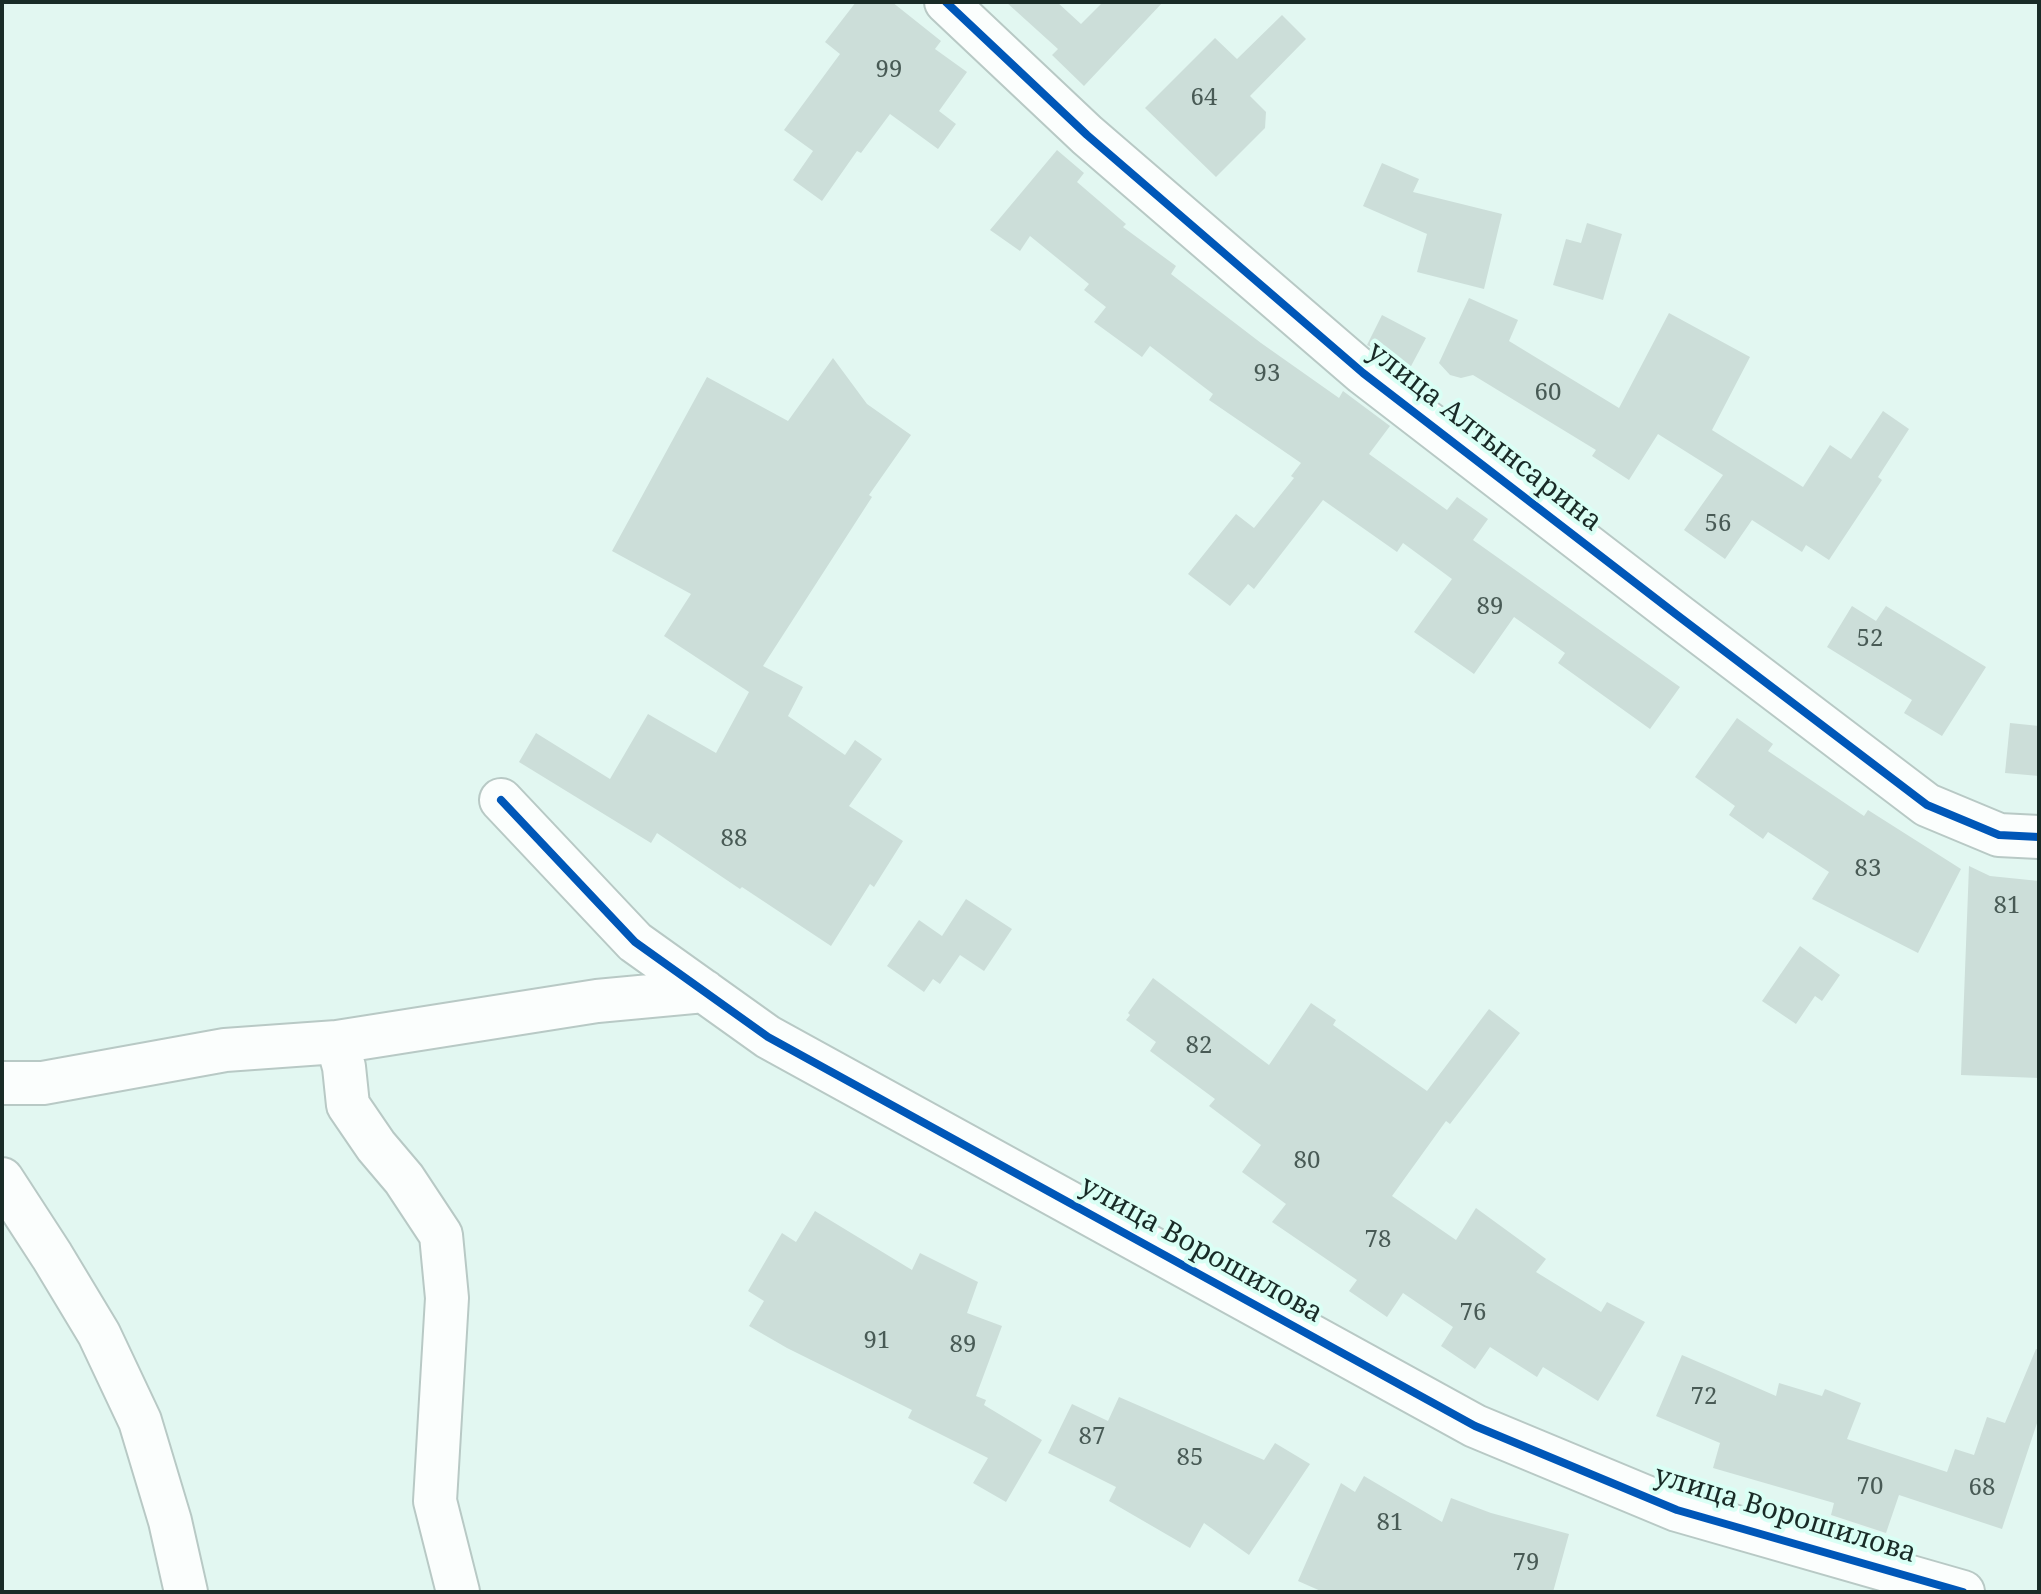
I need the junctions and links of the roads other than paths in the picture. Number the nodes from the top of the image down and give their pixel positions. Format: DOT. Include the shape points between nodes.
graph roads {
  1 [pos="946,2"];
  2 [pos="501,800"];
  3 [pos="2039,837"];
  4 [pos="704,991"];
  5 [pos="337,1042"];
  6 [pos="2,1083"];
  7 [pos="2,1179"];
  8 [pos="186,1592"];
  9 [pos="458,1592"];
  10 [pos="1963,1592"];
  1 -- 3 [label="street, улица Алтынсарина" via="1087,135 1363,373 1714,643 1927,805 1999,835"];
  2 -- 4 [label="street, улица Ворошилова" via="635,942"];
  4 -- 5 [label="street" via="597,1001"];
  4 -- 10 [label="street, улица Ворошилова" via="768,1037 1475,1426 1677,1510"];
  5 -- 6 [label="street" via="225,1050 43,1083"];
  5 -- 9 [label="street" via="348,1105 441,1235 447,1298 435,1501"];
  7 -- 8 [label="street" via="99,1334 140,1421"];
}
